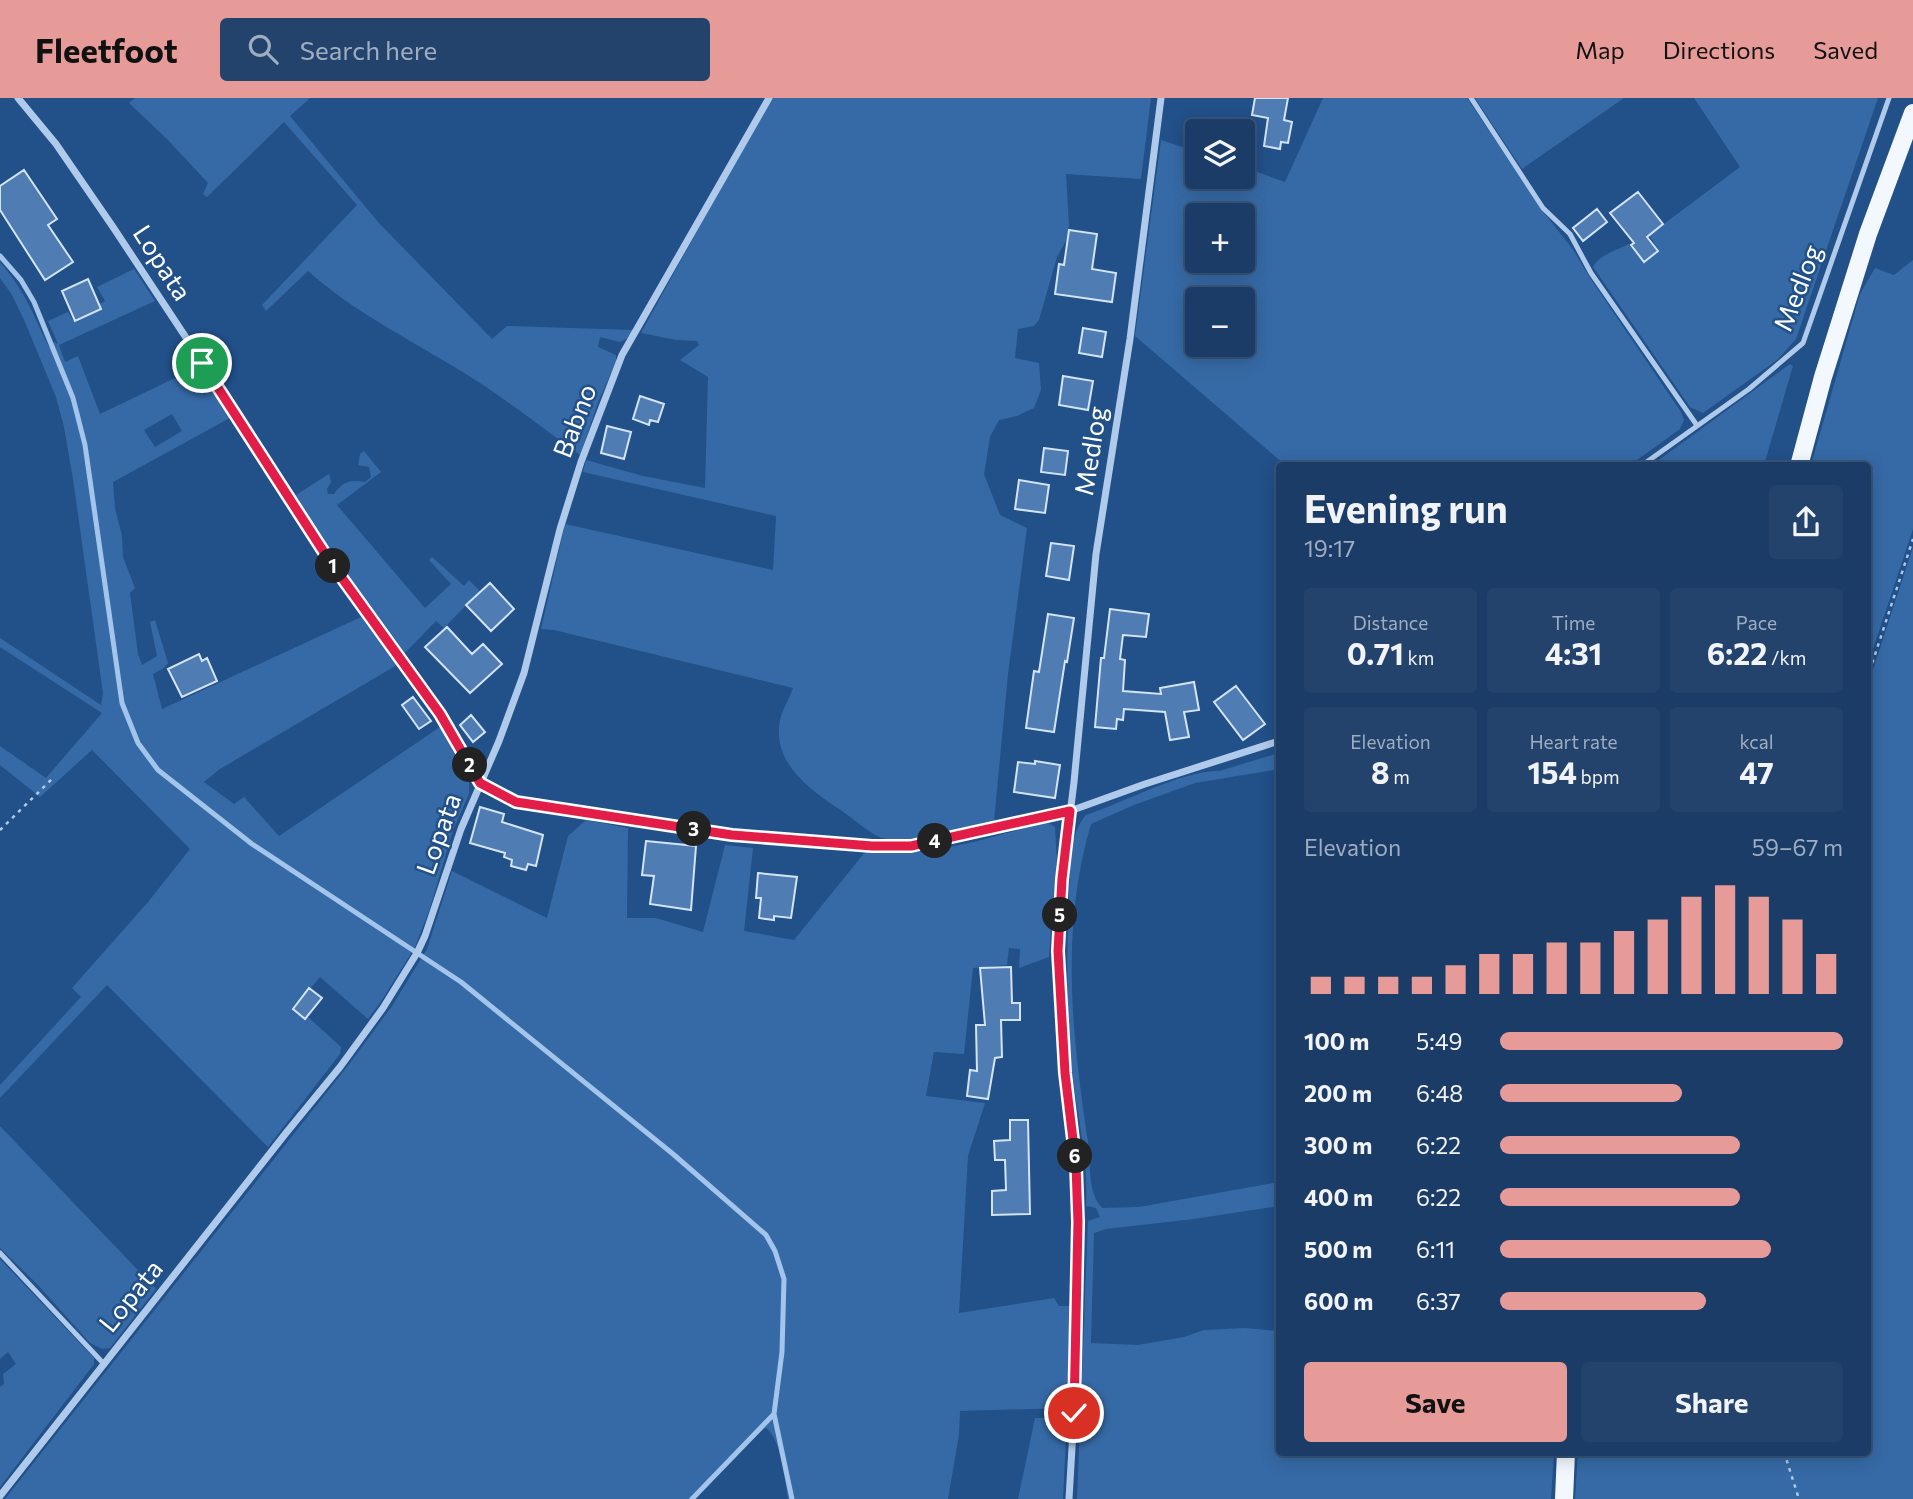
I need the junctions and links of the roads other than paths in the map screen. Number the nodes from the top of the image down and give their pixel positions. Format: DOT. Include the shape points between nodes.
graph roads {
  1 [pos="18,98"];
  2 [pos="769,98"];
  3 [pos="1161,98"];
  4 [pos="1471,98"];
  5 [pos="1889,98"];
  6 [pos="1913,113"];
  7 [pos="1696,424"];
  8 [pos="1646,462"];
  9 [pos="1800,462"];
  10 [pos="1276,742"];
  11 [pos="480,783"];
  12 [pos="1070,811"];
  13 [pos="0,1253"];
  14 [pos="104,1364"];
  15 [pos="1566,1456"];
  16 [pos="0,1496"];
  17 [pos="1069,1499"];
  18 [pos="1563,1499"];
  1 -- 11 [label="street, Lopata" via="113,227 329,560 440,714"];
  2 -- 11 [label="street, Babno" via="622,355 559,528 524,673"];
  3 -- 12 [label="street, Medlog" via="1096,554"];
  4 -- 7 [label="lane" via="1543,208 1570,234 1591,273"];
  5 -- 7 [label="lane, Medlog" via="1803,344 1749,389"];
  6 -- 9 [label="main road" via="1867,234"];
  7 -- 8 [label="lane, Medlog"];
  10 -- 12 [label="street"];
  11 -- 12 [label="street" via="516,802 587,814 732,835 872,846 911,846"];
  11 -- 14 [label="street, Lopata" via="425,936 389,999"];
  12 -- 17 [label="street, Medlog" via="1058,951 1078,1222"];
  13 -- 14 [label="lane, Lopata"];
  14 -- 16 [label="street, Lopata"];
  15 -- 18 [label="main road"];
}
